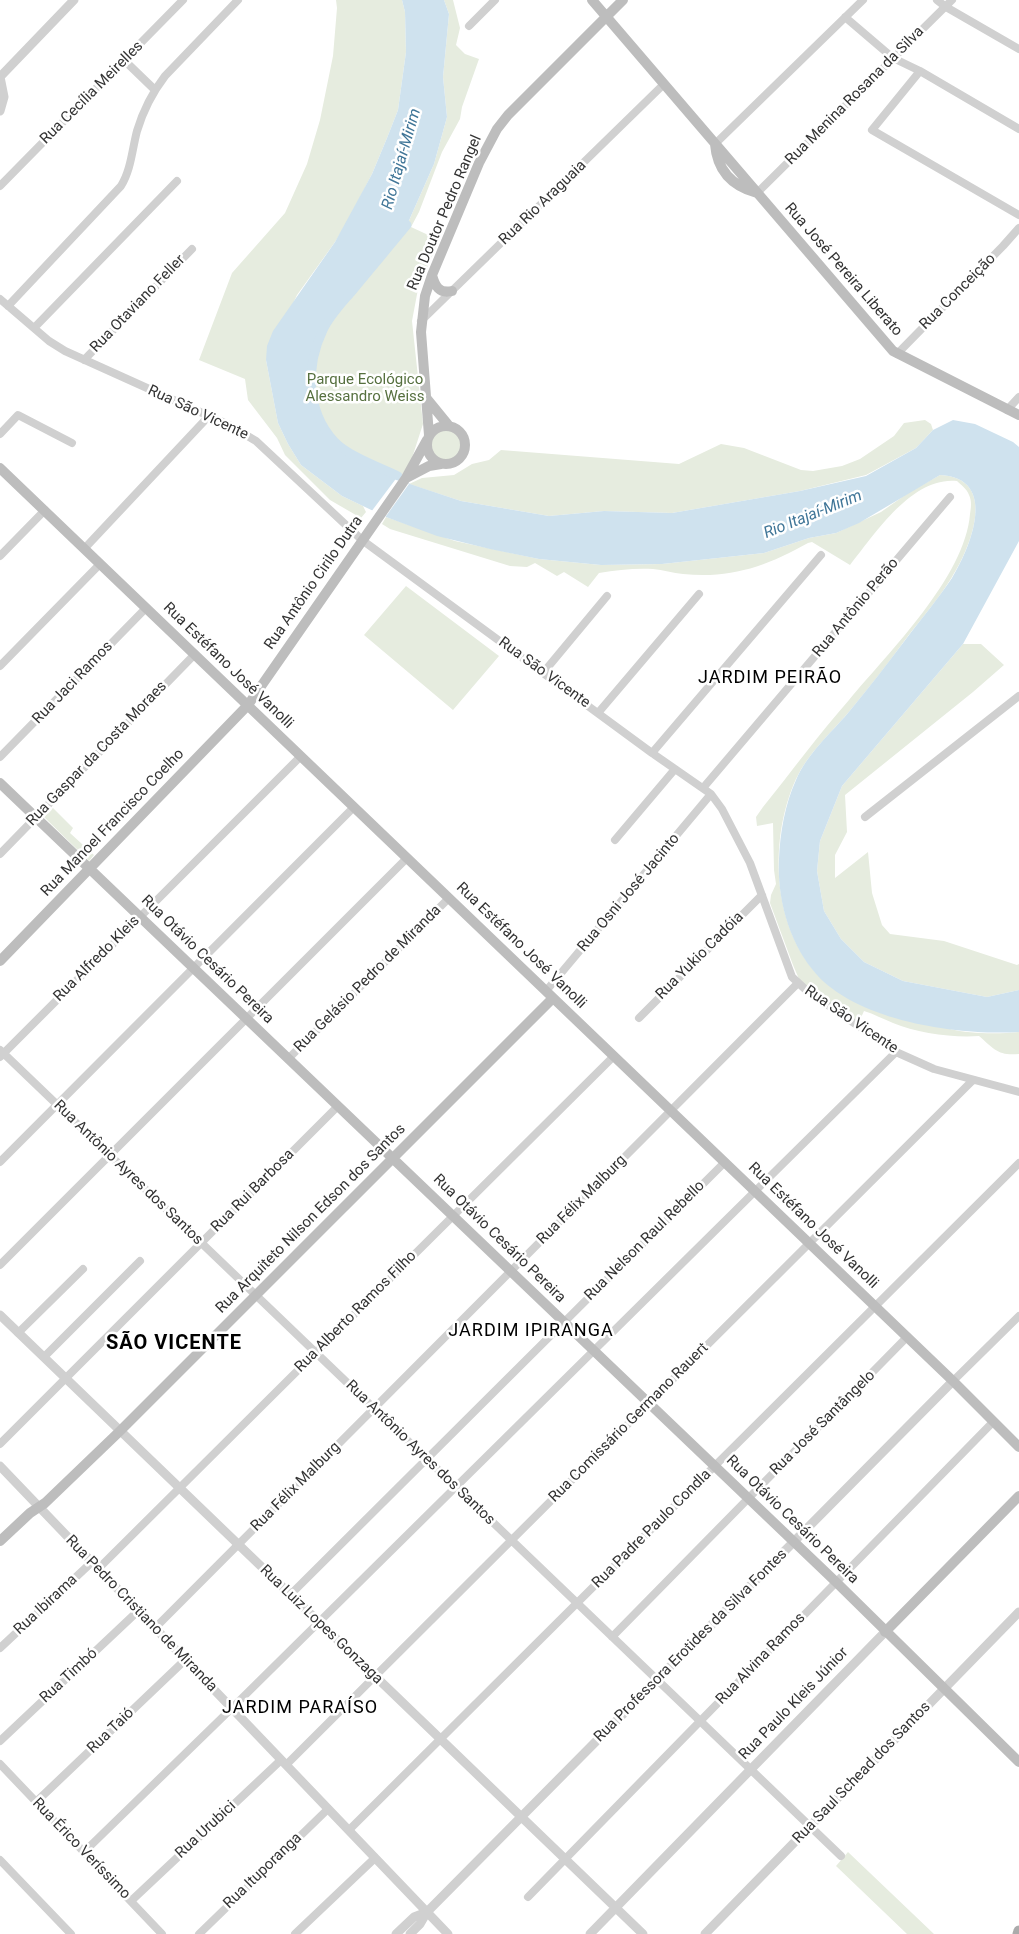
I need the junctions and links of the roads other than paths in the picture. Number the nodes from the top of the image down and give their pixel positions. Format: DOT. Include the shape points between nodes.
graph roads {
  1 [pos="74,0"];
  2 [pos="184,0"];
  3 [pos="238,0"];
  4 [pos="495,0"];
  5 [pos="592,0"];
  6 [pos="623,0"];
  7 [pos="863,0"];
  8 [pos="937,0"];
  9 [pos="952,0"];
  10 [pos="946,7"];
  11 [pos="606,17"];
  12 [pos="845,17"];
  13 [pos="469,26"];
  14 [pos="1019,49"];
  15 [pos="893,58"];
  16 [pos="125,61"];
  17 [pos="920,71"];
  18 [pos="0,77"];
  19 [pos="664,84"];
  20 [pos="155,90"];
  21 [pos="0,110"];
  22 [pos="1019,128"];
  23 [pos="716,144"];
  24 [pos="734,166"];
  25 [pos="728,177"];
  26 [pos="745,178"];
  27 [pos="176,181"];
  28 [pos="0,186"];
  29 [pos="757,193"];
  30 [pos="1019,215"];
  31 [pos="1019,228"];
  32 [pos="192,249"];
  33 [pos="432,275"];
  34 [pos="452,291"];
  35 [pos="0,299"];
  36 [pos="8,306"];
  37 [pos="421,321"];
  38 [pos="34,328"];
  39 [pos="897,354"];
  40 [pos="84,360"];
  41 [pos="1019,398"];
  42 [pos="427,399"];
  43 [pos="1007,410"];
  44 [pos="1019,416"];
  45 [pos="208,417"];
  46 [pos="449,426"];
  47 [pos="0,434"];
  48 [pos="428,438"];
  49 [pos="72,443"];
  50 [pos="441,464"];
  51 [pos="0,468"];
  52 [pos="405,479"];
  53 [pos="950,497"];
  54 [pos="44,510"];
  55 [pos="362,540"];
  56 [pos="84,549"];
  57 [pos="821,555"];
  58 [pos="0,556"];
  59 [pos="100,564"];
  60 [pos="699,594"];
  61 [pos="607,596"];
  62 [pos="146,608"];
  63 [pos="195,654"];
  64 [pos="0,666"];
  65 [pos="543,673"];
  66 [pos="1019,696"];
  67 [pos="248,705"];
  68 [pos="598,713"];
  69 [pos="652,754"];
  70 [pos="301,756"];
  71 [pos="0,757"];
  72 [pos="675,769"];
  73 [pos="0,783"];
  74 [pos="703,788"];
  75 [pos="712,794"];
  76 [pos="354,807"];
  77 [pos="36,817"];
  78 [pos="865,818"];
  79 [pos="615,840"];
  80 [pos="0,854"];
  81 [pos="407,858"];
  82 [pos="90,869"];
  83 [pos="762,895"];
  84 [pos="449,898"];
  85 [pos="140,917"];
  86 [pos="0,961"];
  87 [pos="193,968"];
  88 [pos="797,984"];
  89 [pos="546,991"];
  90 [pos="554,998"];
  91 [pos="246,1018"];
  92 [pos="639,1018"];
  93 [pos="896,1052"];
  94 [pos="1,1053"];
  95 [pos="614,1056"];
  96 [pos="288,1059"];
  97 [pos="972,1081"];
  98 [pos="1019,1092"];
  99 [pos="57,1105"];
  100 [pos="337,1107"];
  101 [pos="671,1111"];
  102 [pos="110,1155"];
  103 [pos="393,1158"];
  104 [pos="0,1162"];
  105 [pos="724,1162"];
  106 [pos="1019,1163"];
  107 [pos="755,1191"];
  108 [pos="453,1216"];
  109 [pos="201,1243"];
  110 [pos="809,1243"];
  111 [pos="140,1261"];
  112 [pos="0,1265"];
  113 [pos="83,1269"];
  114 [pos="511,1271"];
  115 [pos="256,1295"];
  116 [pos="875,1306"];
  117 [pos="0,1316"];
  118 [pos="1019,1316"];
  119 [pos="564,1322"];
  120 [pos="18,1333"];
  121 [pos="907,1337"];
  122 [pos="593,1350"];
  123 [pos="316,1352"];
  124 [pos="44,1358"];
  125 [pos="66,1379"];
  126 [pos="953,1381"];
  127 [pos="649,1403"];
  128 [pos="374,1409"];
  129 [pos="994,1422"];
  130 [pos="120,1431"];
  131 [pos="0,1444"];
  132 [pos="1019,1447"];
  133 [pos="426,1459"];
  134 [pos="0,1466"];
  135 [pos="715,1466"];
  136 [pos="456,1487"];
  137 [pos="179,1488"];
  138 [pos="1019,1496"];
  139 [pos="748,1498"];
  140 [pos="39,1507"];
  141 [pos="511,1540"];
  142 [pos="0,1541"];
  143 [pos="794,1542"];
  144 [pos="238,1545"];
  145 [pos="95,1565"];
  146 [pos="836,1582"];
  147 [pos="290,1595"];
  148 [pos="577,1603"];
  149 [pos="138,1611"];
  150 [pos="1019,1612"];
  151 [pos="319,1622"];
  152 [pos="155,1628"];
  153 [pos="885,1632"];
  154 [pos="612,1637"];
  155 [pos="0,1648"];
  156 [pos="185,1660"];
  157 [pos="375,1676"];
  158 [pos="657,1680"];
  159 [pos="944,1689"];
  160 [pos="232,1708"];
  161 [pos="700,1721"];
  162 [pos="440,1739"];
  163 [pos="0,1741"];
  164 [pos="283,1762"];
  165 [pos="1019,1762"];
  166 [pos="0,1764"];
  167 [pos="751,1770"];
  168 [pos="36,1802"];
  169 [pos="328,1809"];
  170 [pos="521,1817"];
  171 [pos="810,1826"];
  172 [pos="349,1830"];
  173 [pos="84,1852"];
  174 [pos="841,1856"];
  175 [pos="375,1858"];
  176 [pos="565,1859"];
  177 [pos="0,1860"];
  178 [pos="528,1897"];
  179 [pos="131,1901"];
  180 [pos="616,1908"];
  181 [pos="427,1912"];
  182 [pos="71,1934"];
  183 [pos="162,1934"];
  184 [pos="199,1934"];
  185 [pos="295,1934"];
  186 [pos="396,1934"];
  187 [pos="410,1934"];
  188 [pos="448,1934"];
  189 [pos="590,1934"];
  190 [pos="643,1934"];
  191 [pos="705,1934"];
  1 -- 18 [label="street"];
  2 -- 16 [label="street, Rua Cecília Meirelles"];
  3 -- 20 [label="street"];
  4 -- 13 [label="street"];
  5 -- 11 [label="main road, Rua José Pereira Liberato"];
  6 -- 11 [label="main road, Rua Doutor Pedro Rangel"];
  7 -- 12 [label="street"];
  8 -- 10 [label="street"];
  9 -- 10 [label="street, Rua Menina Rosana da Silva"];
  10 -- 14 [label="street"];
  10 -- 15 [label="street, Rua Menina Rosana da Silva"];
  11 -- 19 [label="main road, Rua José Pereira Liberato"];
  11 -- 33 [label="main road, Rua Doutor Pedro Rangel" via="518,103 497,129 479,163"];
  12 -- 15 [label="street"];
  12 -- 23 [label="street"];
  15 -- 17 [label="street"];
  15 -- 29 [label="street, Rua Menina Rosana da Silva"];
  16 -- 20 [label="street"];
  16 -- 28 [label="street, Rua Cecília Meirelles"];
  17 -- 22 [label="street"];
  17 -- 30 [label="street" via="872,130"];
  18 -- 21 [label="street" via="4,98"];
  19 -- 23 [label="main road, Rua José Pereira Liberato"];
  19 -- 34 [label="street, Rua Rio Araguaia"];
  20 -- 36 [label="street" via="142,117 126,177 120,186"];
  23 -- 24 [label="main road, Rua José Pereira Liberato"];
  23 -- 25 [label="main road, Rua José Pereira Liberato" via="718,162"];
  24 -- 25 [label="main road"];
  24 -- 26 [label="main road, Rua José Pereira Liberato"];
  25 -- 26 [label="main road"];
  25 -- 29 [label="main road, Rua José Pereira Liberato" via="740,187"];
  26 -- 29 [label="main road, Rua José Pereira Liberato"];
  27 -- 38 [label="street"];
  29 -- 39 [label="main road, Rua José Pereira Liberato"];
  31 -- 39 [label="street, Rua Conceição"];
  32 -- 40 [label="street, Rua Otaviano Feller"];
  33 -- 34 [label="main road" via="438,289 446,293"];
  33 -- 37 [label="main road, Rua Doutor Pedro Rangel" via="424,296"];
  34 -- 37 [label="street, Rua Rio Araguaia"];
  35 -- 36 [label="street, Rua São Vicente"];
  36 -- 38 [label="street, Rua São Vicente"];
  37 -- 42 [label="main road, Rua Doutor Pedro Rangel"];
  38 -- 40 [label="street, Rua São Vicente" via="65,351"];
  39 -- 43 [label="main road, Rua José Pereira Liberato"];
  40 -- 45 [label="street, Rua São Vicente"];
  41 -- 43 [label="street"];
  42 -- 46 [label="main road"];
  42 -- 48 [label="main road, Rua Doutor Pedro Rangel"];
  43 -- 44 [label="main road, Rua José Pereira Liberato"];
  45 -- 55 [label="street, Rua São Vicente" via="256,441"];
  45 -- 56 [label="street"];
  46 -- 48 [label="main road" via="438,427"];
  46 -- 50 [label="main road" via="460,431 465,447 460,459"];
  47 -- 49 [label="street" via="18,415"];
  48 -- 50 [label="main road" via="428,452"];
  48 -- 52 [label="main road, Rua Antônio Cirilo Dutra"];
  50 -- 52 [label="main road, Rua Antônio Cirilo Dutra" via="429,466"];
  51 -- 54 [label="main road, Rua Estéfano José Vanolli"];
  52 -- 55 [label="main road, Rua Antônio Cirilo Dutra"];
  53 -- 74 [label="street, Rua Antônio Perão"];
  54 -- 56 [label="main road, Rua Estéfano José Vanolli"];
  54 -- 58 [label="street"];
  55 -- 65 [label="street, Rua São Vicente"];
  55 -- 67 [label="main road, Rua Antônio Cirilo Dutra"];
  56 -- 59 [label="main road, Rua Estéfano José Vanolli"];
  57 -- 69 [label="street"];
  59 -- 62 [label="main road, Rua Estéfano José Vanolli"];
  59 -- 64 [label="street"];
  60 -- 68 [label="street"];
  61 -- 65 [label="street"];
  62 -- 63 [label="main road, Rua Estéfano José Vanolli"];
  62 -- 71 [label="street, Rua Jaci Ramos"];
  63 -- 67 [label="main road, Rua Estéfano José Vanolli"];
  63 -- 77 [label="street, Rua Gaspar da Costa Moraes"];
  65 -- 68 [label="street, Rua São Vicente"];
  66 -- 78 [label="street"];
  67 -- 70 [label="main road, Rua Estéfano José Vanolli"];
  67 -- 82 [label="main road, Rua Manoel Francisco Coelho"];
  68 -- 69 [label="street, Rua São Vicente"];
  69 -- 72 [label="street, Rua São Vicente"];
  70 -- 76 [label="main road, Rua Estéfano José Vanolli"];
  70 -- 85 [label="street, Rua Alfredo Kleis"];
  72 -- 74 [label="street, Rua São Vicente"];
  72 -- 79 [label="street"];
  73 -- 77 [label="main road, Rua Otávio Cesário Pereira"];
  74 -- 75 [label="street, Rua São Vicente"];
  75 -- 83 [label="street, Rua São Vicente" via="741,846"];
  75 -- 89 [label="street, Rua Osni José Jacinto"];
  76 -- 81 [label="main road, Rua Estéfano José Vanolli"];
  76 -- 87 [label="street"];
  77 -- 80 [label="street, Rua Gaspar da Costa Moraes"];
  77 -- 82 [label="main road, Rua Otávio Cesário Pereira"];
  81 -- 84 [label="main road, Rua Estéfano José Vanolli"];
  81 -- 91 [label="street"];
  82 -- 85 [label="main road, Rua Otávio Cesário Pereira"];
  82 -- 86 [label="main road, Rua Manoel Francisco Coelho"];
  83 -- 88 [label="street, Rua São Vicente"];
  83 -- 92 [label="street, Rua Yukio Cadóia"];
  84 -- 89 [label="main road, Rua Estéfano José Vanolli"];
  84 -- 96 [label="street, Rua Gelásio Pedro de Miranda"];
  85 -- 87 [label="main road, Rua Otávio Cesário Pereira"];
  85 -- 94 [label="street, Rua Alfredo Kleis"];
  87 -- 91 [label="main road, Rua Otávio Cesário Pereira"];
  87 -- 99 [label="street"];
  88 -- 93 [label="street, Rua São Vicente"];
  88 -- 101 [label="street, Rua Félix Malburg"];
  89 -- 90 [label="main road, Rua Estéfano José Vanolli"];
  90 -- 95 [label="main road, Rua Estéfano José Vanolli"];
  90 -- 103 [label="main road, Rua Arquiteto Nilson Edson dos Santos"];
  91 -- 96 [label="main road, Rua Otávio Cesário Pereira"];
  91 -- 102 [label="street"];
  93 -- 97 [label="street, Rua São Vicente"];
  93 -- 107 [label="street"];
  94 -- 99 [label="street, Rua Antônio Ayres dos Santos"];
  95 -- 101 [label="main road, Rua Estéfano José Vanolli"];
  95 -- 108 [label="street, Rua Alberto Ramos Filho"];
  96 -- 100 [label="main road, Rua Otávio Cesário Pereira"];
  97 -- 98 [label="street, Rua São Vicente"];
  97 -- 110 [label="street, Rua Comissário Germano Rauert"];
  99 -- 102 [label="street, Rua Antônio Ayres dos Santos"];
  99 -- 104 [label="street"];
  100 -- 103 [label="main road, Rua Otávio Cesário Pereira"];
  100 -- 109 [label="street, Rua Rui Barbosa"];
  101 -- 105 [label="main road, Rua Estéfano José Vanolli"];
  101 -- 114 [label="street, Rua Félix Malburg"];
  102 -- 109 [label="street, Rua Antônio Ayres dos Santos"];
  102 -- 112 [label="street"];
  103 -- 108 [label="main road, Rua Otávio Cesário Pereira"];
  103 -- 115 [label="main road, Rua Arquiteto Nilson Edson dos Santos"];
  105 -- 107 [label="main road, Rua Estéfano José Vanolli"];
  105 -- 119 [label="street, Rua Nelson Raul Rebello"];
  106 -- 116 [label="street, Rua Padre Paulo Condla"];
  107 -- 110 [label="main road, Rua Estéfano José Vanolli"];
  107 -- 122 [label="street"];
  108 -- 114 [label="main road, Rua Otávio Cesário Pereira"];
  108 -- 123 [label="street, Rua Alberto Ramos Filho"];
  109 -- 115 [label="street, Rua Antônio Ayres dos Santos"];
  109 -- 125 [label="street, Rua Rui Barbosa"];
  110 -- 116 [label="main road, Rua Estéfano José Vanolli"];
  110 -- 127 [label="street, Rua Comissário Germano Rauert"];
  111 -- 124 [label="street"];
  113 -- 120 [label="street"];
  114 -- 119 [label="main road, Rua Otávio Cesário Pereira"];
  114 -- 128 [label="street, Rua Félix Malburg"];
  115 -- 123 [label="street, Rua Antônio Ayres dos Santos"];
  115 -- 130 [label="main road, Rua Arquiteto Nilson Edson dos Santos"];
  116 -- 121 [label="main road, Rua Estéfano José Vanolli"];
  116 -- 135 [label="street, Rua Padre Paulo Condla"];
  117 -- 120 [label="street, Rua Luiz Lopes Gonzaga"];
  118 -- 126 [label="street, Rua Professora Erotides da Silva Fontes"];
  119 -- 122 [label="main road, Rua Otávio Cesário Pereira"];
  119 -- 133 [label="street, Rua Nelson Raul Rebello"];
  120 -- 124 [label="street, Rua Luiz Lopes Gonzaga"];
  121 -- 126 [label="main road, Rua Estéfano José Vanolli"];
  121 -- 139 [label="street, Rua José Santângelo"];
  122 -- 127 [label="main road, Rua Otávio Cesário Pereira"];
  122 -- 136 [label="street"];
  123 -- 128 [label="street, Rua Antônio Ayres dos Santos"];
  123 -- 137 [label="street, Rua Alberto Ramos Filho"];
  124 -- 125 [label="street, Rua Luiz Lopes Gonzaga"];
  125 -- 130 [label="street, Rua Luiz Lopes Gonzaga"];
  125 -- 131 [label="street, Rua Rui Barbosa"];
  126 -- 129 [label="main road, Rua Estéfano José Vanolli"];
  126 -- 143 [label="street, Rua Professora Erotides da Silva Fontes"];
  127 -- 135 [label="main road, Rua Otávio Cesário Pereira"];
  127 -- 141 [label="street, Rua Comissário Germano Rauert"];
  128 -- 133 [label="street, Rua Antônio Ayres dos Santos"];
  128 -- 144 [label="street, Rua Félix Malburg"];
  129 -- 132 [label="main road, Rua Estéfano José Vanolli"];
  129 -- 146 [label="street, Rua Alvina Ramos"];
  130 -- 137 [label="street, Rua Luiz Lopes Gonzaga"];
  130 -- 140 [label="main road, Rua Arquiteto Nilson Edson dos Santos"];
  133 -- 136 [label="street, Rua Antônio Ayres dos Santos"];
  133 -- 147 [label="street, Rua Nelson Raul Rebello"];
  134 -- 140 [label="street, Rua Pedro Cristiano de Miranda"];
  135 -- 139 [label="main road, Rua Otávio Cesário Pereira"];
  135 -- 148 [label="street, Rua Padre Paulo Condla"];
  136 -- 141 [label="street, Rua Antônio Ayres dos Santos"];
  136 -- 151 [label="street"];
  137 -- 144 [label="street, Rua Luiz Lopes Gonzaga"];
  137 -- 145 [label="street, Rua Alberto Ramos Filho"];
  138 -- 153 [label="main road, Rua Paulo Kleis Júnior"];
  139 -- 143 [label="main road, Rua Otávio Cesário Pereira"];
  139 -- 154 [label="street, Rua José Santângelo"];
  140 -- 142 [label="main road, Rua Arquiteto Nilson Edson dos Santos"];
  140 -- 145 [label="street, Rua Pedro Cristiano de Miranda"];
  141 -- 148 [label="street, Rua Antônio Ayres dos Santos"];
  141 -- 157 [label="street, Rua Comissário Germano Rauert"];
  143 -- 146 [label="main road, Rua Otávio Cesário Pereira"];
  143 -- 158 [label="street, Rua Professora Erotides da Silva Fontes"];
  144 -- 147 [label="street, Rua Luiz Lopes Gonzaga"];
  144 -- 152 [label="street, Rua Félix Malburg"];
  145 -- 149 [label="street, Rua Pedro Cristiano de Miranda"];
  145 -- 155 [label="street, Rua Ibirama"];
  146 -- 153 [label="main road, Rua Otávio Cesário Pereira"];
  146 -- 161 [label="street, Rua Alvina Ramos"];
  147 -- 151 [label="street, Rua Luiz Lopes Gonzaga"];
  148 -- 154 [label="street, Rua Antônio Ayres dos Santos"];
  148 -- 162 [label="street, Rua Padre Paulo Condla"];
  149 -- 152 [label="street, Rua Pedro Cristiano de Miranda"];
  149 -- 163 [label="street, Rua Timbó"];
  150 -- 159 [label="street, Rua Saul Schead dos Santos"];
  151 -- 157 [label="street, Rua Luiz Lopes Gonzaga"];
  151 -- 160 [label="street"];
  152 -- 156 [label="street, Rua Pedro Cristiano de Miranda"];
  153 -- 159 [label="main road, Rua Otávio Cesário Pereira"];
  153 -- 167 [label="street, Rua Paulo Kleis Júnior"];
  154 -- 158 [label="street, Rua Antônio Ayres dos Santos"];
  156 -- 160 [label="street, Rua Pedro Cristiano de Miranda"];
  156 -- 168 [label="street, Rua Taió"];
  157 -- 162 [label="street, Rua Luiz Lopes Gonzaga"];
  157 -- 164 [label="street, Rua Comissário Germano Rauert"];
  158 -- 161 [label="street, Rua Antônio Ayres dos Santos"];
  158 -- 170 [label="street, Rua Professora Erotides da Silva Fontes"];
  159 -- 165 [label="main road, Rua Otávio Cesário Pereira"];
  159 -- 171 [label="street, Rua Saul Schead dos Santos"];
  160 -- 164 [label="street, Rua Pedro Cristiano de Miranda"];
  160 -- 173 [label="street"];
  161 -- 167 [label="street, Rua Antônio Ayres dos Santos"];
  161 -- 176 [label="street, Rua Alvina Ramos"];
  162 -- 170 [label="street, Rua Luiz Lopes Gonzaga"];
  162 -- 172 [label="street, Rua Padre Paulo Condla"];
  164 -- 169 [label="street, Rua Pedro Cristiano de Miranda"];
  164 -- 179 [label="street, Rua Urubici"];
  166 -- 168 [label="street, Rua Érico Veríssimo"];
  167 -- 171 [label="street, Rua Antônio Ayres dos Santos"];
  167 -- 180 [label="street, Rua Paulo Kleis Júnior"];
  168 -- 173 [label="street, Rua Érico Veríssimo"];
  169 -- 172 [label="street, Rua Pedro Cristiano de Miranda"];
  169 -- 184 [label="street, Rua Ituporanga"];
  170 -- 176 [label="street, Rua Luiz Lopes Gonzaga"];
  170 -- 181 [label="street, Rua Professora Erotides da Silva Fontes"];
  171 -- 174 [label="street, Rua Antônio Ayres dos Santos"];
  171 -- 191 [label="street, Rua Saul Schead dos Santos"];
  172 -- 175 [label="street, Rua Pedro Cristiano de Miranda"];
  173 -- 179 [label="street, Rua Érico Veríssimo"];
  175 -- 181 [label="street, Rua Pedro Cristiano de Miranda"];
  175 -- 185 [label="street"];
  176 -- 178 [label="street, Rua Alvina Ramos"];
  176 -- 180 [label="street, Rua Luiz Lopes Gonzaga"];
  177 -- 182 [label="street"];
  179 -- 183 [label="street, Rua Érico Veríssimo"];
  180 -- 189 [label="street, Rua Paulo Kleis Júnior"];
  180 -- 190 [label="street, Rua Luiz Lopes Gonzaga"];
  181 -- 186 [label="street, Rua Professora Erotides da Silva Fontes" via="414,1917"];
  181 -- 187 [label="street, Rua Professora Erotides da Silva Fontes"];
  181 -- 188 [label="street, Rua Pedro Cristiano de Miranda"];
}
